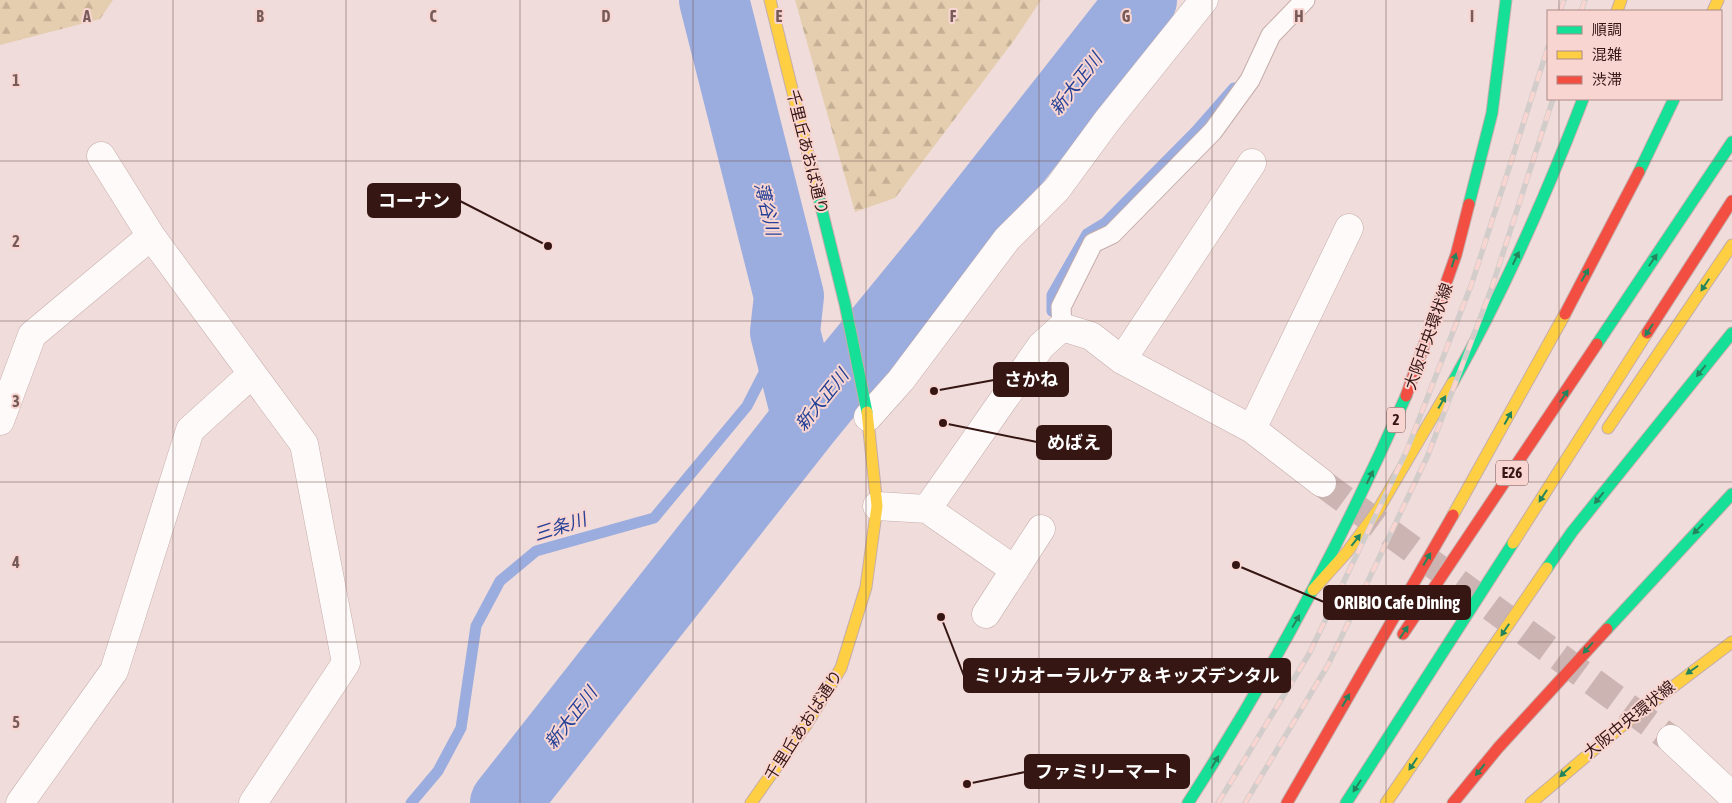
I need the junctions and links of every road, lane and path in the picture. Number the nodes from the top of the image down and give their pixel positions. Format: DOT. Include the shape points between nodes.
graph roads {
  1 [pos="770,0"];
  2 [pos="1204,0"];
  3 [pos="1305,0"];
  4 [pos="1506,0"];
  5 [pos="1583,100"];
  6 [pos="1670,100"];
  7 [pos="1674,100"];
  8 [pos="1658,134"];
  9 [pos="1732,142"];
  10 [pos="100,156"];
  11 [pos="1252,163"];
  12 [pos="1732,200"];
  13 [pos="1349,228"];
  14 [pos="151,236"];
  15 [pos="1732,245"];
  16 [pos="1062,327"];
  17 [pos="1732,334"];
  18 [pos="1122,360"];
  19 [pos="252,374"];
  20 [pos="868,412"];
  21 [pos="0,421"];
  22 [pos="1252,429"];
  23 [pos="1600,441"];
  24 [pos="1322,483"];
  25 [pos="1732,494"];
  26 [pos="877,506"];
  27 [pos="927,509"];
  28 [pos="1541,520"];
  29 [pos="1041,529"];
  30 [pos="1015,570"];
  31 [pos="1313,590"];
  32 [pos="986,614"];
  33 [pos="1732,642"];
  34 [pos="1394,648"];
  35 [pos="1431,671"];
  36 [pos="1372,680"];
  37 [pos="1671,739"];
  38 [pos="1732,796"];
  39 [pos="20,803"];
  40 [pos="253,803"];
  41 [pos="751,803"];
  42 [pos="1188,803"];
  43 [pos="1288,803"];
  44 [pos="1346,803"];
  45 [pos="1386,803"];
  46 [pos="1453,803"];
  47 [pos="1531,803"];
  1 -- 20 [label="main road, 千里丘あおば通り" via="845,304"];
  2 -- 20 [label="street" via="1057,189 1007,239 902,380"];
  3 -- 16 [label="lane" via="1271,35 1250,80 1213,131 1112,234 1093,242 1061,307"];
  31 -- 4 [label="main road, 大阪中央環状線 / 2, one-way" via="1378,462 1406,396 1456,255 1492,113"];
  31 -- 5 [label="main road, one-way" via="1358,538 1412,455 1455,379 1528,233"];
  6 -- 8 [label="main road"];
  7 -- 8 [label="main road"];
  43 -- 8 [label="main road, one-way" via="1507,420 1615,221"];
  34 -- 9 [label="main road, E26, one-way"];
  10 -- 14 [label="street"];
  11 -- 18 [label="street"];
  12 -- 35 [label="main road, E26, one-way"];
  13 -- 22 [label="street"];
  14 -- 19 [label="street"];
  14 -- 21 [label="street" via="32,335"];
  15 -- 23 [label="main road, one-way"];
  16 -- 18 [label="street" via="1091,336"];
  16 -- 27 [label="street" via="1041,346"];
  17 -- 45 [label="main road, one-way" via="1572,532"];
  18 -- 22 [label="street"];
  19 -- 39 [label="street" via="190,430 114,670"];
  19 -- 40 [label="street" via="304,444 346,663"];
  20 -- 26 [label="main road, 千里丘あおば通り"];
  22 -- 24 [label="street"];
  25 -- 46 [label="main road, one-way" via="1498,748"];
  26 -- 27 [label="street"];
  26 -- 41 [label="main road, 千里丘あおば通り" via="866,587 841,668"];
  27 -- 30 [label="street"];
  28 -- 35 [label="main road"];
  29 -- 30 [label="street"];
  30 -- 32 [label="street"];
  42 -- 31 [label="main road, 大阪中央環状線 / 2, one-way"];
  33 -- 47 [label="main road, 大阪中央環状線, one-way" via="1672,684"];
  35 -- 44 [label="main road, E26, one-way"];
  36 -- 43 [label="main road"];
  37 -- 38 [label="street"];
}
